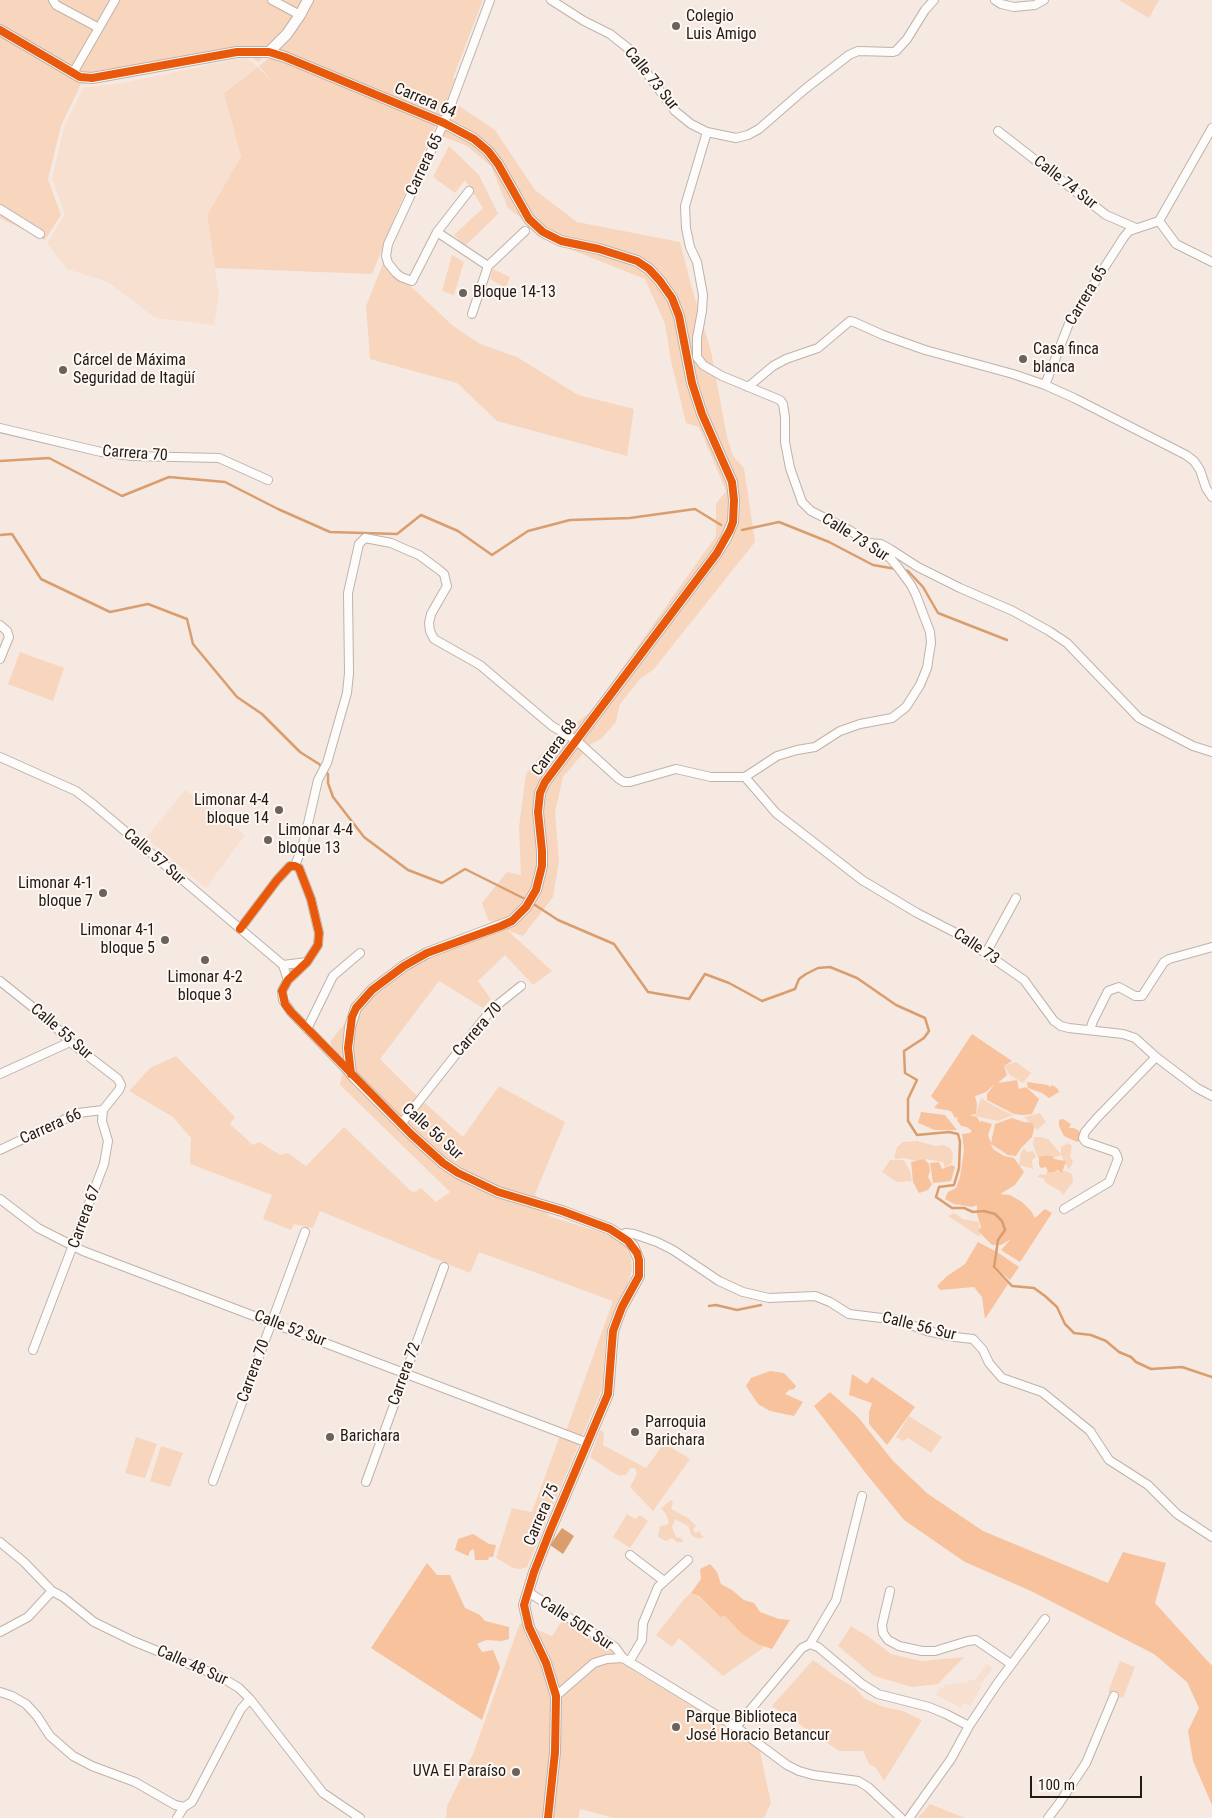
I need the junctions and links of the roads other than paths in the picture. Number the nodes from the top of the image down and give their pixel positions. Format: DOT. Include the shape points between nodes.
graph roads {
  1 [pos="53,0"];
  2 [pos="115,0"];
  3 [pos="272,0"];
  4 [pos="308,0"];
  5 [pos="490,0"];
  6 [pos="551,0"];
  7 [pos="934,0"];
  8 [pos="995,0"];
  9 [pos="1044,0"];
  10 [pos="300,15"];
  11 [pos="100,28"];
  12 [pos="0,30"];
  13 [pos="269,52"];
  14 [pos="73,73"];
  15 [pos="444,123"];
  16 [pos="1212,128"];
  17 [pos="998,131"];
  18 [pos="707,132"];
  19 [pos="469,191"];
  20 [pos="0,209"];
  21 [pos="1159,221"];
  22 [pos="1136,228"];
  23 [pos="525,231"];
  24 [pos="437,232"];
  25 [pos="40,234"];
  26 [pos="1212,262"];
  27 [pos="488,266"];
  28 [pos="472,314"];
  29 [pos="1045,385"];
  30 [pos="748,387"];
  31 [pos="702,414"];
  32 [pos="0,428"];
  33 [pos="268,480"];
  34 [pos="1212,497"];
  35 [pos="868,542"];
  36 [pos="0,625"];
  37 [pos="0,659"];
  38 [pos="576,740"];
  39 [pos="1212,752"];
  40 [pos="0,757"];
  41 [pos="745,777"];
  42 [pos="295,866"];
  43 [pos="1016,898"];
  44 [pos="240,929"];
  45 [pos="1212,948"];
  46 [pos="360,953"];
  47 [pos="986,953"];
  48 [pos="307,962"];
  49 [pos="283,965"];
  50 [pos="288,980"];
  51 [pos="0,981"];
  52 [pos="521,986"];
  53 [pos="307,1029"];
  54 [pos="1090,1030"];
  55 [pos="70,1042"];
  56 [pos="1156,1057"];
  57 [pos="0,1074"];
  58 [pos="351,1074"];
  59 [pos="1212,1096"];
  60 [pos="103,1110"];
  61 [pos="401,1124"];
  62 [pos="0,1150"];
  63 [pos="0,1199"];
  64 [pos="1064,1209"];
  65 [pos="305,1232"];
  66 [pos="622,1235"];
  67 [pos="74,1246"];
  68 [pos="444,1266"];
  69 [pos="272,1322"];
  70 [pos="33,1350"];
  71 [pos="406,1374"];
  72 [pos="588,1443"];
  73 [pos="213,1481"];
  74 [pos="366,1482"];
  75 [pos="862,1496"];
  76 [pos="1212,1538"];
  77 [pos="0,1542"];
  78 [pos="630,1555"];
  79 [pos="688,1560"];
  80 [pos="664,1581"];
  81 [pos="52,1591"];
  82 [pos="890,1591"];
  83 [pos="528,1592"];
  84 [pos="1045,1619"];
  85 [pos="0,1632"];
  86 [pos="810,1644"];
  87 [pos="626,1660"];
  88 [pos="1011,1664"];
  89 [pos="0,1692"];
  90 [pos="556,1696"];
  91 [pos="1114,1696"];
  92 [pos="250,1699"];
  93 [pos="969,1726"];
  94 [pos="736,1727"];
  95 [pos="184,1807"];
  96 [pos="177,1818"];
  97 [pos="360,1818"];
  98 [pos="548,1818"];
  99 [pos="901,1818"];
  100 [pos="909,1818"];
  101 [pos="1048,1818"];
  1 -- 11 [label="street" via="56,5"];
  2 -- 11 [label="street"];
  3 -- 10 [label="street"];
  4 -- 10 [label="street"];
  5 -- 15 [label="street, Carrera 65"];
  6 -- 18 [label="street, Calle 73 Sur" via="624,45 675,111 690,124"];
  7 -- 18 [label="street" via="896,51 858,51 849,56 748,135 736,138"];
  8 -- 9 [label="street" via="1014,7 1035,5"];
  10 -- 13 [label="street"];
  11 -- 14 [label="street"];
  12 -- 14 [label="street, Carrera 64"];
  13 -- 14 [label="street, Carrera 64" via="237,52 92,78"];
  13 -- 15 [label="street, Carrera 64"];
  15 -- 24 [label="street, Carrera 65" via="388,244 386,256 401,277 412,281"];
  15 -- 31 [label="street, Carrera 64" via="488,150 528,219 543,232 561,241 637,261 660,281 679,316 692,383"];
  16 -- 21 [label="street"];
  17 -- 22 [label="street, Calle 74 Sur" via="1106,215"];
  18 -- 30 [label="street, Calle 73 Sur" via="685,206 686,228 690,247 698,262 703,295 696,352 703,365"];
  19 -- 24 [label="street"];
  20 -- 25 [label="street"];
  21 -- 22 [label="street, Carrera 65"];
  21 -- 26 [label="street" via="1176,244"];
  22 -- 29 [label="street, Carrera 65" via="1124,237 1070,320"];
  23 -- 27 [label="street"];
  24 -- 27 [label="street"];
  27 -- 28 [label="street"];
  29 -- 30 [label="street" via="925,350 850,321 825,344 773,366"];
  29 -- 34 [label="street" via="1186,455 1200,470"];
  30 -- 35 [label="street, Calle 73 Sur" via="783,404 790,468 806,507"];
  31 -- 38 [label="street, Carrera 68" via="732,482 734,500 730,530 712,560"];
  32 -- 33 [label="street, Carrera 70" via="101,452 219,458"];
  35 -- 39 [label="street" via="890,548 918,567 1049,631 1067,643 1138,718"];
  35 -- 41 [label="street, Calle 73 Sur" via="890,558 904,574 930,632 927,668 920,685 906,707 892,718 840,731 815,747 777,756"];
  36 -- 37 [label="street" via="9,637"];
  38 -- 41 [label="street" via="624,782 676,769 711,777"];
  38 -- 42 [label="street" via="552,726 480,665 434,639 429,623 434,606 447,586 444,574 419,555 391,543 365,538 359,544 348,594 350,673 347,693"];
  38 -- 58 [label="street, Carrera 68" via="548,776 540,793 538,812 542,851 539,881 526,907 512,921 427,953 372,990 352,1017 348,1048"];
  40 -- 44 [label="street, Calle 57 Sur" via="76,791"];
  41 -- 47 [label="street, Calle 73" via="776,813 862,880"];
  42 -- 44 [label="street" via="290,866 277,880"];
  42 -- 48 [label="street" via="299,868 311,899 318,933 318,945"];
  43 -- 47 [label="street"];
  44 -- 49 [label="street, Calle 57 Sur"];
  45 -- 54 [label="street" via="1164,962 1142,996 1135,996 1119,987 1108,991"];
  46 -- 53 [label="street" via="333,976"];
  47 -- 54 [label="street, Calle 73" via="1024,980 1054,1021 1069,1028"];
  48 -- 49 [label="street"];
  48 -- 50 [label="street"];
  49 -- 50 [label="street"];
  50 -- 53 [label="street, Calle 56 Sur" via="282,991 283,1000"];
  51 -- 55 [label="street, Calle 55 Sur"];
  52 -- 61 [label="street, Carrera 70" via="491,1010"];
  53 -- 58 [label="street, Calle 56 Sur"];
  54 -- 56 [label="street, Calle 73" via="1135,1038"];
  55 -- 57 [label="street"];
  55 -- 60 [label="street, Calle 55 Sur" via="118,1079 121,1085"];
  56 -- 59 [label="street, Calle 73"];
  56 -- 64 [label="street" via="1085,1132 1083,1138 1086,1142 1115,1152 1117,1156 1109,1182"];
  58 -- 61 [label="street, Calle 56 Sur"];
  60 -- 62 [label="street, Carrera 66" via="78,1112"];
  60 -- 67 [label="street, Carrera 67" via="102,1121 108,1141 104,1164"];
  61 -- 66 [label="street, Calle 56 Sur" via="458,1173 498,1192"];
  63 -- 67 [label="street, Calle 52 Sur" via="38,1228"];
  65 -- 69 [label="street, Carrera 70"];
  66 -- 72 [label="street, Carrera 75" via="637,1253 639,1276 613,1331 608,1394"];
  66 -- 76 [label="street, Calle 56 Sur" via="634,1234 657,1242 719,1281 743,1292 769,1298 815,1296 849,1314 898,1320 955,1338 974,1339 988,1363 1002,1378 1042,1392 1090,1431 1109,1460 1148,1485 1178,1514"];
  67 -- 69 [label="street, Calle 52 Sur"];
  67 -- 70 [label="street, Carrera 67"];
  68 -- 71 [label="street, Carrera 72"];
  69 -- 71 [label="street, Calle 52 Sur"];
  69 -- 73 [label="street, Carrera 70"];
  71 -- 72 [label="street, Calle 52 Sur"];
  71 -- 74 [label="street, Carrera 72"];
  72 -- 83 [label="street, Carrera 75"];
  75 -- 86 [label="street" via="836,1600"];
  77 -- 81 [label="street, Calle 48 Sur"];
  78 -- 80 [label="street"];
  79 -- 80 [label="street"];
  80 -- 87 [label="street" via="658,1587 643,1623 642,1640"];
  81 -- 85 [label="street" via="28,1617"];
  81 -- 92 [label="street, Calle 48 Sur" via="103,1628 221,1677"];
  82 -- 88 [label="street" via="882,1625 883,1633 894,1643 935,1652 976,1640"];
  83 -- 87 [label="street, Calle 50E Sur" via="615,1647"];
  83 -- 90 [label="street, Carrera 75" via="524,1606 529,1627 546,1663"];
  84 -- 88 [label="street"];
  86 -- 93 [label="street" via="878,1694 938,1710"];
  86 -- 94 [label="street" via="802,1648"];
  87 -- 90 [label="street, Calle 50E Sur" via="607,1659 594,1663"];
  87 -- 94 [label="street, Calle 50E Sur"];
  88 -- 93 [label="street"];
  89 -- 95 [label="street" via="26,1704 50,1736 72,1756"];
  90 -- 98 [label="street, Carrera 75" via="555,1752"];
  91 -- 101 [label="street" via="1086,1763"];
  92 -- 95 [label="street" via="241,1709 192,1802"];
  92 -- 97 [label="street, Calle 48 Sur" via="324,1794"];
  93 -- 100 [label="street" via="951,1759"];
  94 -- 99 [label="street, Calle 50E Sur" via="799,1771 858,1781"];
  95 -- 96 [label="street"];
}
